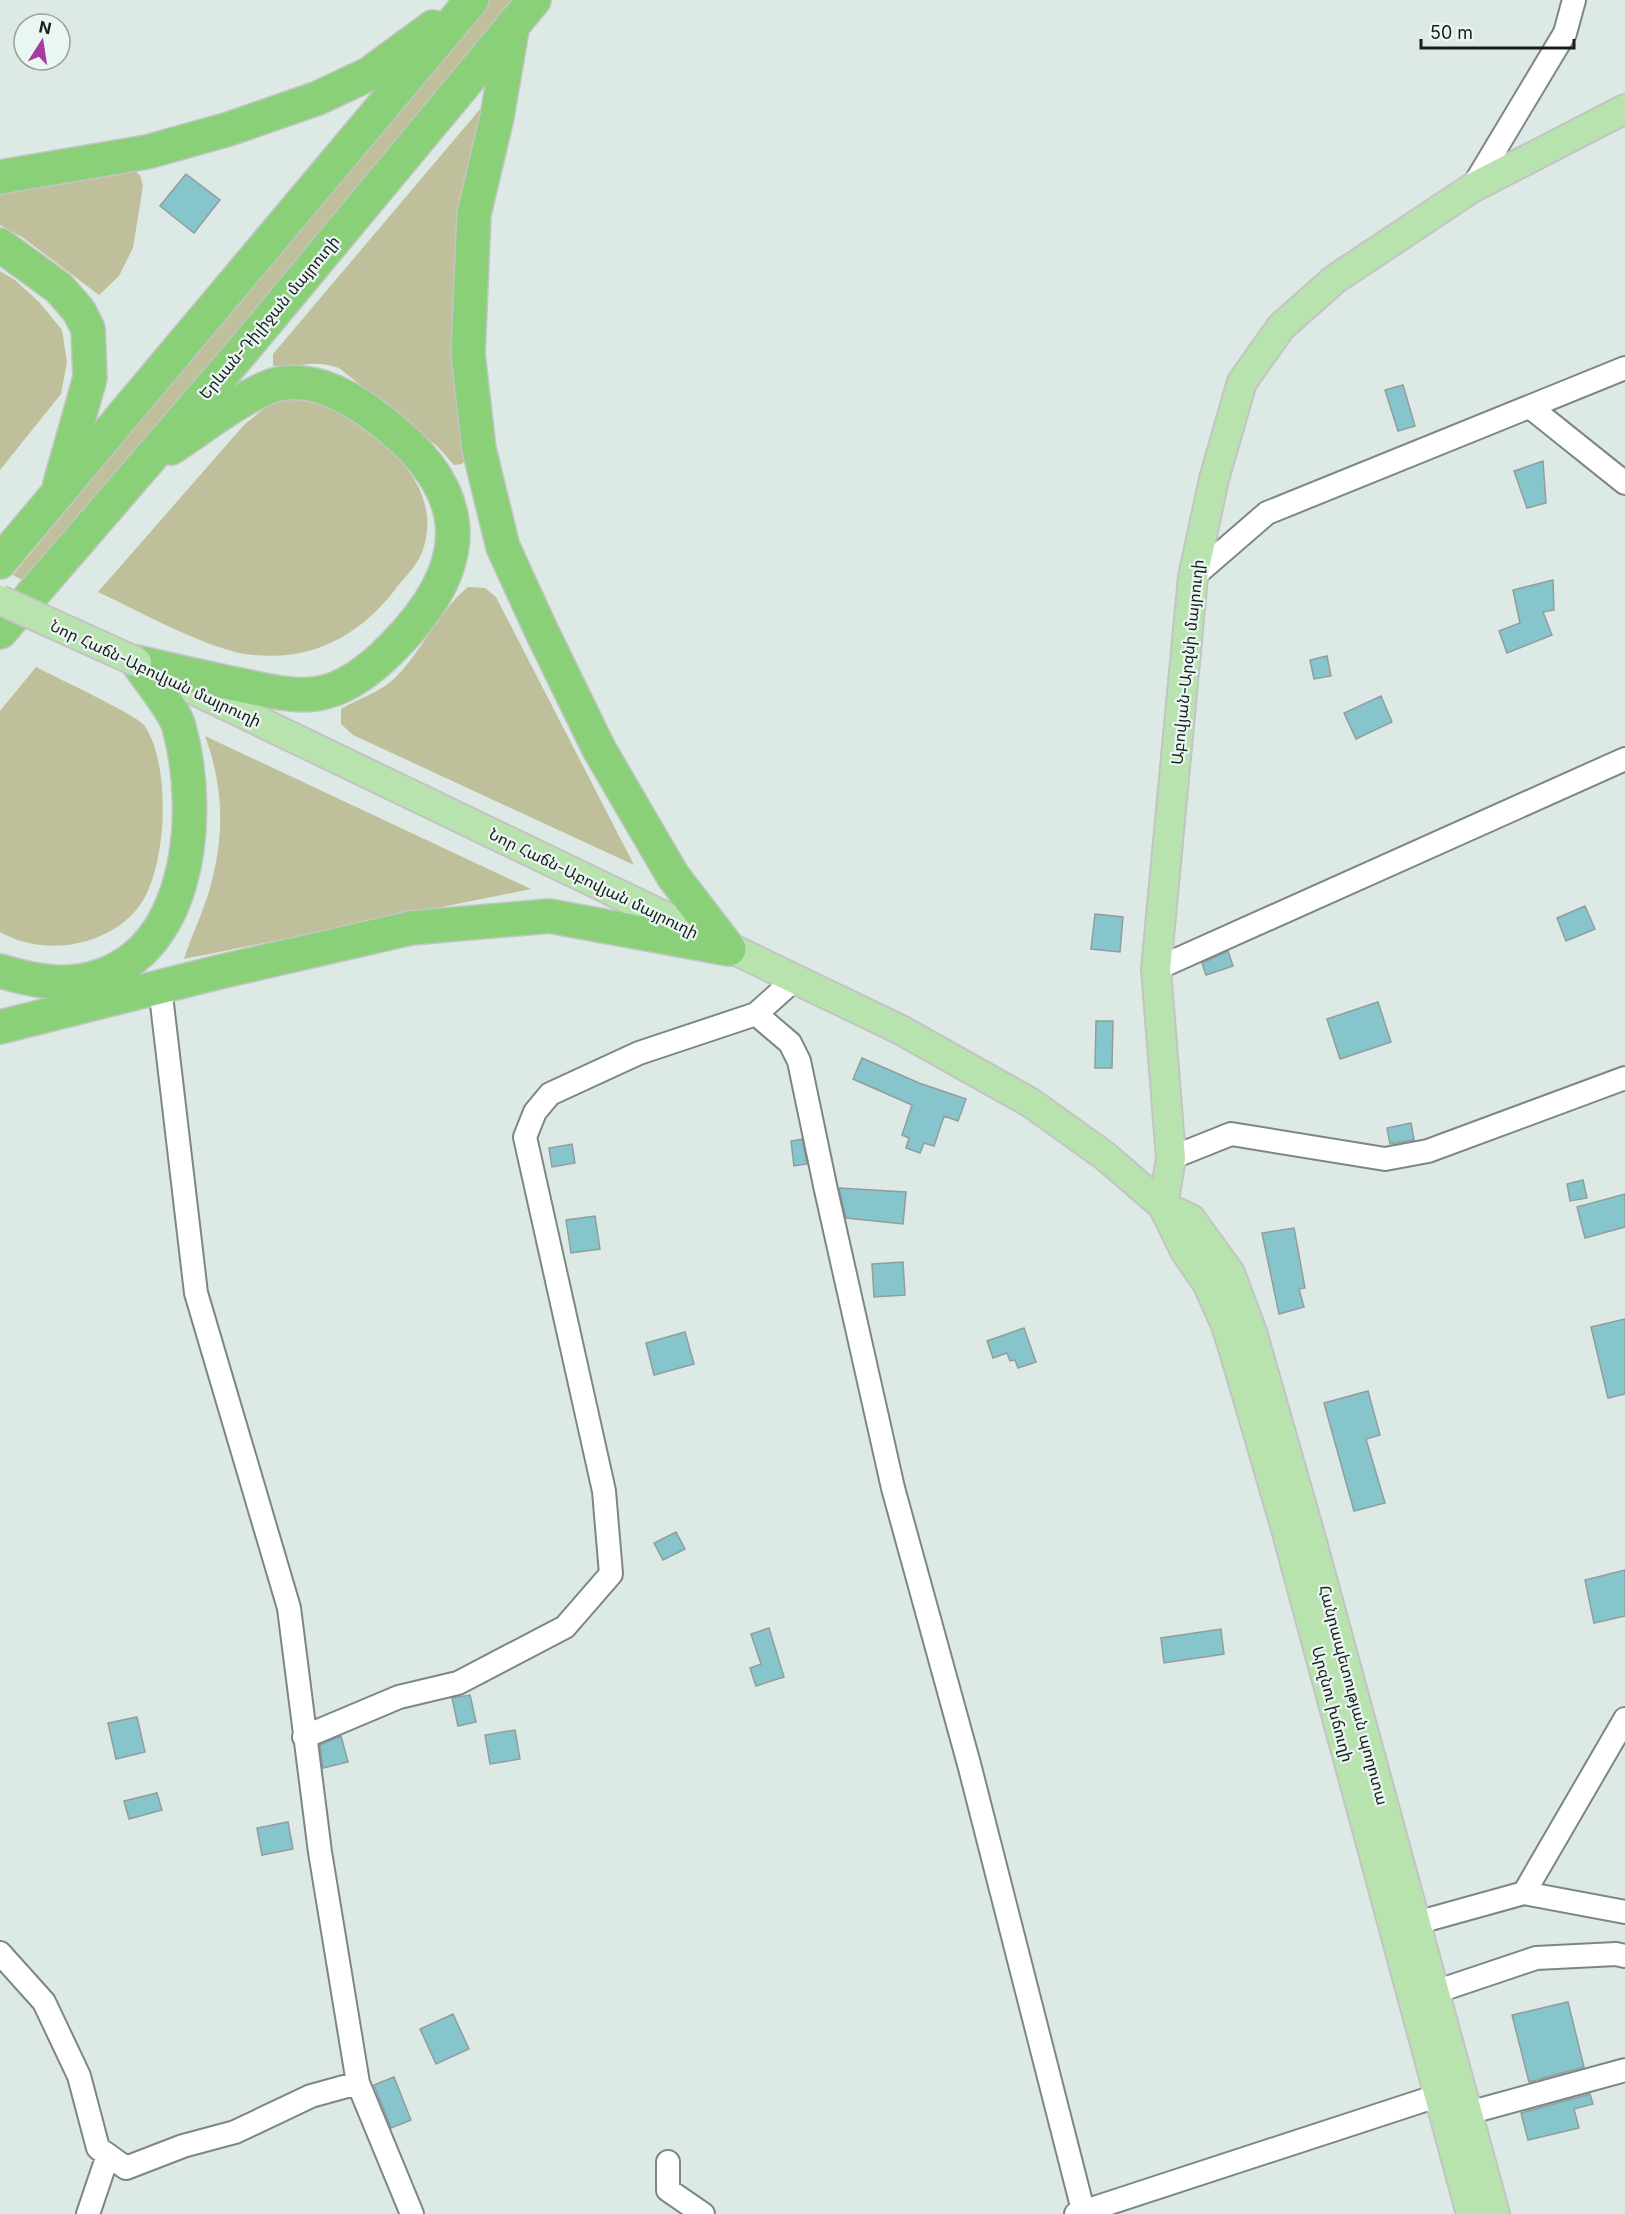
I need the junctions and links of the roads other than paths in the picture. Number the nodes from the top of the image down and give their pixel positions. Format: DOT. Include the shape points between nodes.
graph roads {
  1 [pos="471,0"];
  2 [pos="1574,0"];
  3 [pos="524,12"];
  4 [pos="1625,109"];
  5 [pos="0,177"];
  6 [pos="1472,189"];
  7 [pos="0,245"];
  8 [pos="1625,368"];
  9 [pos="1530,407"];
  10 [pos="138,468"];
  11 [pos="1625,483"];
  12 [pos="57,495"];
  13 [pos="0,562"];
  14 [pos="1193,577"];
  15 [pos="0,600"];
  16 [pos="0,632"];
  17 [pos="137,662"];
  18 [pos="1625,759"];
  19 [pos="729,949"];
  20 [pos="1156,969"];
  21 [pos="0,971"];
  22 [pos="794,980"];
  23 [pos="160,987"];
  24 [pos="756,1014"];
  25 [pos="0,1027"];
  26 [pos="1625,1078"];
  27 [pos="1171,1158"];
  28 [pos="1163,1206"];
  29 [pos="1625,1719"];
  30 [pos="304,1737"];
  31 [pos="1524,1893"];
  32 [pos="1625,1912"];
  33 [pos="1416,1923"];
  34 [pos="0,1953"];
  35 [pos="1625,1956"];
  36 [pos="1435,1992"];
  37 [pos="1625,2070"];
  38 [pos="358,2083"];
  39 [pos="1440,2095"];
  40 [pos="1468,2113"];
  41 [pos="108,2155"];
  42 [pos="668,2162"];
  43 [pos="1081,2213"];
  44 [pos="88,2214"];
  45 [pos="412,2214"];
  46 [pos="703,2214"];
  47 [pos="1471,2214"];
  48 [pos="1495,2214"];
  1 -- 5 [label="highway" via="369,74 318,98 147,152"];
  1 -- 12 [label="highway"];
  2 -- 6 [label="street" via="1565,33"];
  3 -- 10 [label="highway, Երևան-Դիլիջան մայրուղի" via="244,349"];
  3 -- 19 [label="highway" via="474,214 468,354 479,449 503,547 594,739 673,876"];
  4 -- 6 [label="main road, Աբովյան-Արզնի մայրուղի"];
  6 -- 14 [label="main road, Աբովյան-Արզնի մայրուղի" via="1335,279 1281,327 1242,382 1214,479"];
  7 -- 12 [label="highway" via="58,288 78,311 87,329 90,378"];
  8 -- 9 [label="street"];
  9 -- 11 [label="street"];
  9 -- 14 [label="street" via="1267,513"];
  10 -- 16 [label="highway, Երևան-Դիլիջան մայրուղի"];
  10 -- 17 [label="highway" via="259,391 282,383 310,383 358,403 430,466 445,490 453,540 448,567 421,615 378,663 347,683 317,694 286,695"];
  12 -- 13 [label="highway"];
  14 -- 20 [label="main road, Աբովյան-Արզնի մայրուղի"];
  15 -- 17 [label="main road, Նոր Հաճն-Աբովյան մայրուղի, bridge"];
  17 -- 19 [label="main road, Նոր Հաճն-Աբովյան մայրուղի"];
  17 -- 21 [label="highway" via="179,725 189,780 186,858 172,905 155,938 140,953 98,976 71,982 49,981"];
  18 -- 20 [label="street"];
  19 -- 22 [label="main road, Նոր Հաճն-Աբովյան մայրուղի"];
  19 -- 23 [label="highway" via="549,916 411,928"];
  20 -- 27 [label="main road, Աբովյան-Արզնի մայրուղի"];
  22 -- 24 [label="street"];
  22 -- 28 [label="main road, Նոր Հաճն-Աբովյան մայրուղի" via="901,1030 1031,1103 1105,1156"];
  23 -- 25 [label="highway"];
  23 -- 30 [label="street" via="196,1293 289,1608"];
  24 -- 30 [label="street" via="639,1053 550,1094 535,1112 525,1137 604,1491 612,1574 565,1627 458,1683 399,1696"];
  24 -- 43 [label="street" via="790,1043 799,1061 893,1488 969,1764"];
  26 -- 27 [label="street" via="1428,1151 1385,1159 1231,1134"];
  27 -- 28 [label="main road, Աբովյան-Արզնի մայրուղի"];
  28 -- 33 [label="main road, Հանրապետության պողոտա" via="1191,1219 1212,1245 1230,1273 1248,1322"];
  28 -- 39 [label="main road, Արզնու խճուղի" via="1185,1251 1207,1283 1229,1334"];
  29 -- 31 [label="street"];
  30 -- 38 [label="street"];
  31 -- 32 [label="street"];
  31 -- 33 [label="street"];
  33 -- 36 [label="main road, Հանրապետության պողոտա"];
  34 -- 41 [label="street" via="44,2002 79,2076 98,2148"];
  35 -- 36 [label="street" via="1536,1958"];
  36 -- 40 [label="main road, Հանրապետության պողոտա"];
  37 -- 40 [label="street"];
  38 -- 41 [label="street" via="311,2096 235,2132 183,2146 126,2168"];
  38 -- 45 [label="street"];
  39 -- 43 [label="street"];
  39 -- 47 [label="main road, Արզնու խճուղի"];
  40 -- 48 [label="main road, Հանրապետության պողոտա"];
  41 -- 44 [label="street"];
  42 -- 46 [label="street" via="668,2190"];
}
